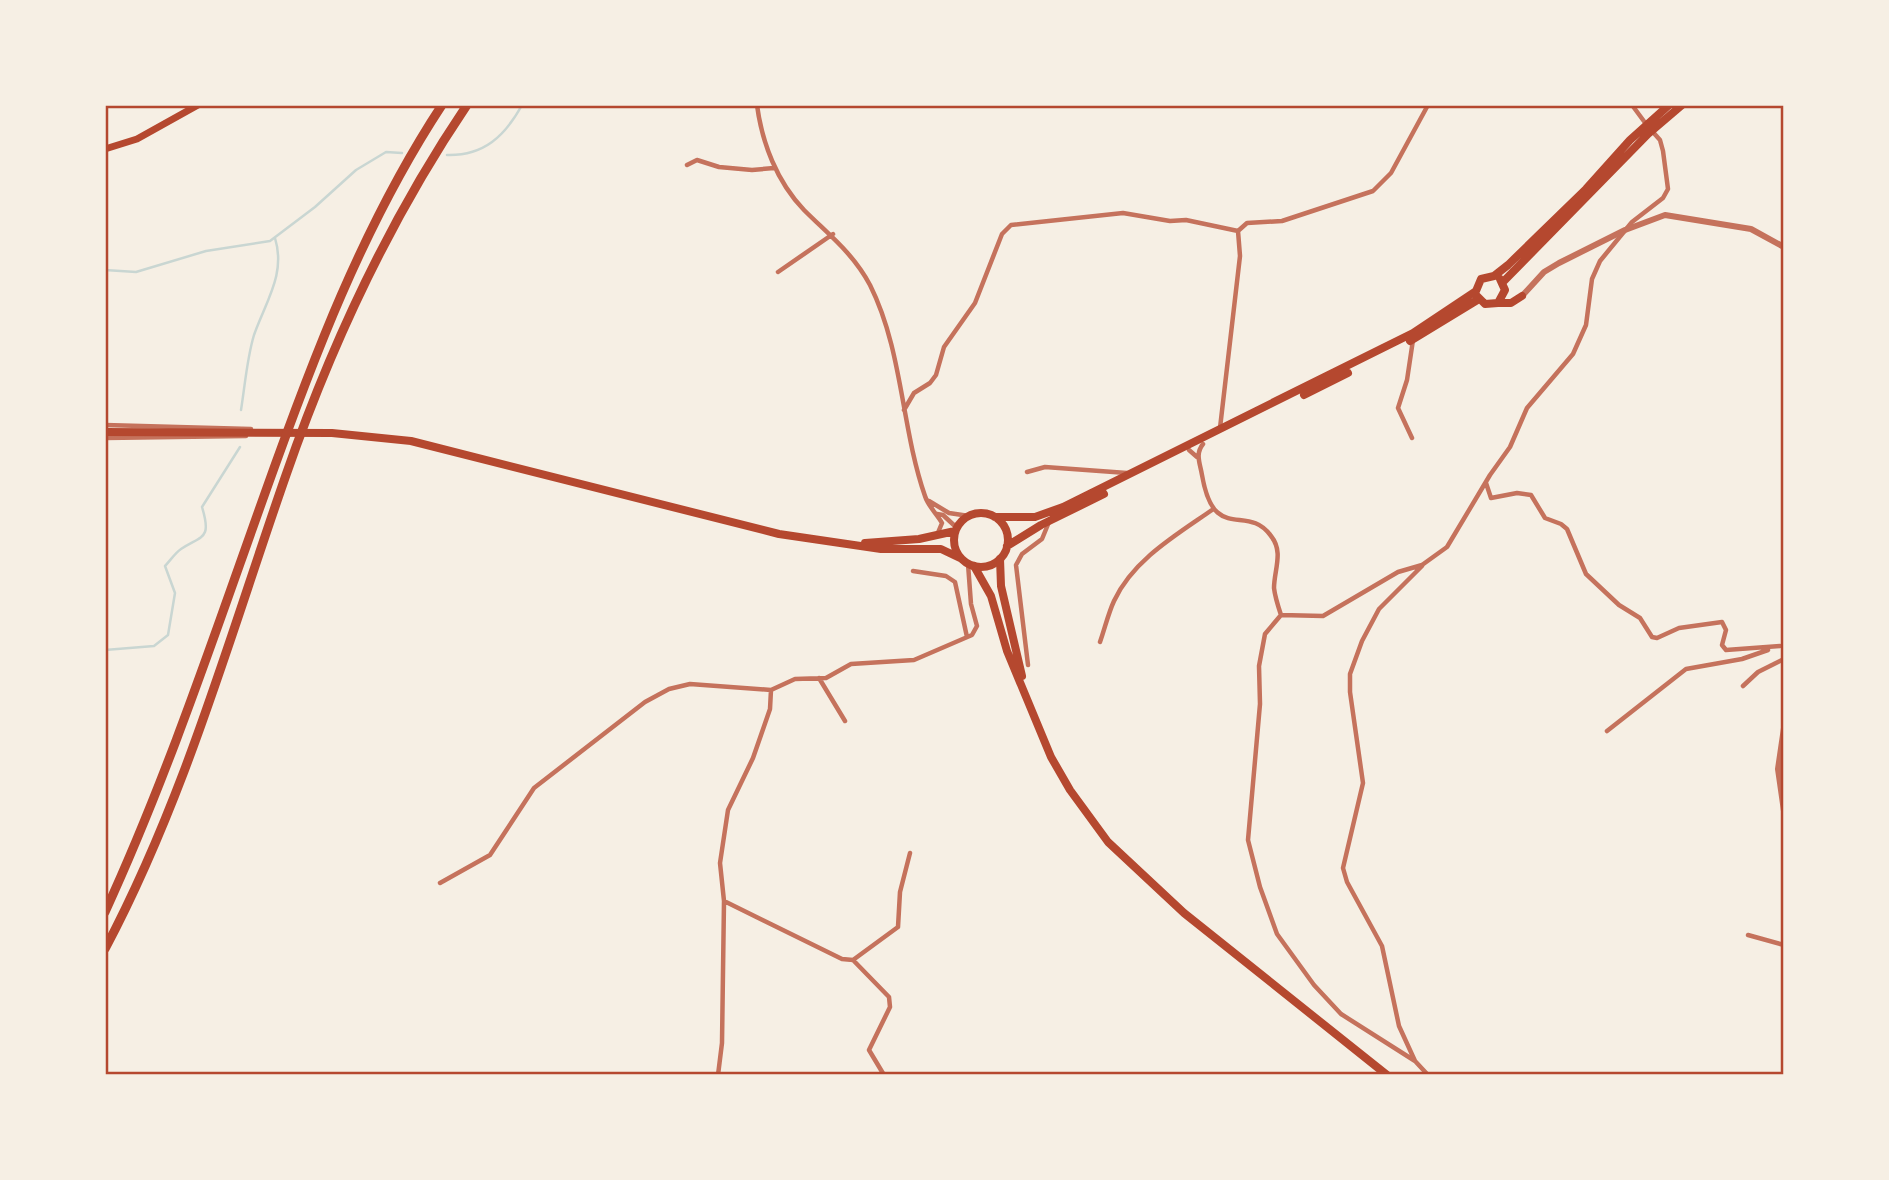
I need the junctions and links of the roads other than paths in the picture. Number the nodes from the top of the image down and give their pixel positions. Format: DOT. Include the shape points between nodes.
graph roads {
  1 [pos="198,105"];
  2 [pos="442,105"];
  3 [pos="467,105"];
  4 [pos="757,105"];
  5 [pos="1428,105"];
  6 [pos="1632,105"];
  7 [pos="1669,105"];
  8 [pos="1682,105"];
  9 [pos="105,149"];
  10 [pos="687,165"];
  11 [pos="774,168"];
  12 [pos="1625,230"];
  13 [pos="1238,231"];
  14 [pos="832,234"];
  15 [pos="1784,247"];
  16 [pos="778,272"];
  17 [pos="1494,276"];
  18 [pos="1504,286"];
  19 [pos="1522,296"];
  20 [pos="1479,297"];
  21 [pos="1498,303"];
  22 [pos="1413,339"];
  23 [pos="904,411"];
  24 [pos="105,425"];
  25 [pos="1224,429"];
  26 [pos="105,432"];
  27 [pos="271,433"];
  28 [pos="105,438"];
  29 [pos="1412,438"];
  30 [pos="1203,444"];
  31 [pos="1189,450"];
  32 [pos="1198,458"];
  33 [pos="1103,469"];
  34 [pos="1027,472"];
  35 [pos="1133,474"];
  36 [pos="1486,482"];
  37 [pos="1108,486"];
  38 [pos="926,498"];
  39 [pos="1212,510"];
  40 [pos="936,514"];
  41 [pos="969,516"];
  42 [pos="995,517"];
  43 [pos="1049,521"];
  44 [pos="956,530"];
  45 [pos="936,536"];
  46 [pos="849,544"];
  47 [pos="1007,546"];
  48 [pos="1000,559"];
  49 [pos="968,563"];
  50 [pos="1422,565"];
  51 [pos="913,571"];
  52 [pos="986,586"];
  53 [pos="971,594"];
  54 [pos="1281,615"];
  55 [pos="967,638"];
  56 [pos="1100,642"];
  57 [pos="1782,645"];
  58 [pos="1784,659"];
  59 [pos="1028,665"];
  60 [pos="820,678"];
  61 [pos="1744,686"];
  62 [pos="771,690"];
  63 [pos="1028,703"];
  64 [pos="845,720"];
  65 [pos="1784,728"];
  66 [pos="1608,731"];
  67 [pos="1784,811"];
  68 [pos="910,853"];
  69 [pos="440,883"];
  70 [pos="724,901"];
  71 [pos="105,912"];
  72 [pos="1748,935"];
  73 [pos="1784,945"];
  74 [pos="105,949"];
  75 [pos="853,960"];
  76 [pos="1352,1047"];
  77 [pos="1415,1060"];
  78 [pos="718,1075"];
  79 [pos="884,1075"];
  80 [pos="1377,1075"];
  81 [pos="1387,1075"];
  82 [pos="1427,1075"];
  1 -- 9 [label="main road" via="151,132"];
  2 -- 71 [label="highway" via="389,196 299,395 183,724"];
  3 -- 74 [label="highway" via="374,265 311,408 190,761"];
  4 -- 11 [label="street"];
  5 -- 13 [label="street" via="1391,173 1373,191 1282,220 1247,223"];
  6 -- 12 [label="street" via="1660,140 1668,189"];
  7 -- 17 [label="main road"];
  8 -- 18 [label="main road" via="1648,134"];
  10 -- 11 [label="street" via="697,160 719,167"];
  11 -- 14 [label="street" via="803,209"];
  12 -- 15 [label="street" via="1674,215 1751,229"];
  12 -- 19 [label="street" via="1551,267"];
  12 -- 36 [label="street" via="1595,270 1586,325 1573,354 1527,408 1510,447"];
  13 -- 23 [label="street" via="1123,213 1011,225 1002,234 975,303 944,347 936,375 914,393"];
  13 -- 25 [label="street" via="1240,256"];
  14 -- 16 [label="street"];
  14 -- 23 [label="street" via="856,260 871,288 896,358"];
  17 -- 18 [label="main road"];
  17 -- 20 [label="main road" via="1481,279"];
  18 -- 19 [label="main road"];
  18 -- 21 [label="main road"];
  19 -- 21 [label="main road" via="1511,303"];
  20 -- 21 [label="main road" via="1489,305"];
  20 -- 22 [label="main road"];
  20 -- 25 [label="main road"];
  22 -- 29 [label="street" via="1398,408"];
  22 -- 30 [label="main road"];
  23 -- 38 [label="street"];
  24 -- 27 [label="street"];
  25 -- 35 [label="main road"];
  26 -- 27 [label="main road"];
  27 -- 28 [label="street"];
  27 -- 46 [label="main road" via="332,433 426,443 744,526"];
  30 -- 31 [label="main road"];
  30 -- 32 [label="street"];
  31 -- 32 [label="street"];
  31 -- 43 [label="main road"];
  32 -- 39 [label="street"];
  33 -- 34 [label="street" via="1045,467"];
  33 -- 35 [label="street"];
  33 -- 37 [label="street" via="1111,478"];
  35 -- 37 [label="main road"];
  36 -- 50 [label="street" via="1447,547"];
  36 -- 57 [label="street" via="1491,498 1531,495 1545,519 1567,529 1586,574 1640,618 1652,637 1722,622 1726,650"];
  37 -- 42 [label="main road" via="1035,517"];
  38 -- 40 [label="street"];
  38 -- 41 [label="street" via="942,510"];
  39 -- 54 [label="street" via="1270,534 1279,554 1274,589"];
  39 -- 56 [label="street" via="1141,563 1116,596"];
  40 -- 44 [label="street" via="943,515"];
  40 -- 45 [label="street" via="942,523"];
  41 -- 42 [label="main road"];
  41 -- 44 [label="main road"];
  42 -- 47 [label="main road" via="1007,533"];
  43 -- 47 [label="main road"];
  43 -- 59 [label="street" via="1042,538 1016,565"];
  44 -- 45 [label="main road"];
  44 -- 49 [label="main road" via="955,546"];
  45 -- 46 [label="main road"];
  46 -- 49 [label="main road" via="941,549"];
  47 -- 48 [label="main road"];
  48 -- 49 [label="main road" via="985,567"];
  48 -- 63 [label="main road" via="1001,586"];
  49 -- 52 [label="main road"];
  49 -- 53 [label="street"];
  50 -- 54 [label="street" via="1398,572 1323,617"];
  50 -- 77 [label="street" via="1379,609 1350,674 1363,783 1343,868 1381,946 1394,1009"];
  51 -- 55 [label="street" via="956,582"];
  52 -- 53 [label="street" via="980,585"];
  52 -- 63 [label="main road"];
  53 -- 55 [label="street" via="977,626"];
  54 -- 77 [label="street" via="1261,647 1248,840 1260,887 1278,934 1302,972 1341,1014"];
  55 -- 60 [label="street" via="914,660 851,664"];
  57 -- 66 [label="street" via="1742,659 1686,669"];
  58 -- 61 [label="street" via="1758,672"];
  60 -- 62 [label="street" via="796,680"];
  60 -- 64 [label="street"];
  62 -- 69 [label="street" via="690,684 645,702 534,788 490,855"];
  62 -- 70 [label="street" via="770,709 728,810 720,863"];
  63 -- 76 [label="main road" via="1051,757 1108,842 1184,913"];
  65 -- 67 [label="street" via="1778,769"];
  68 -- 75 [label="street" via="900,892 898,928"];
  70 -- 75 [label="street" via="842,959"];
  70 -- 78 [label="street"];
  72 -- 73 [label="street"];
  75 -- 79 [label="street" via="889,998 890,1007 869,1050"];
  76 -- 80 [label="main road"];
  76 -- 81 [label="main road"];
  77 -- 82 [label="street"];
}
